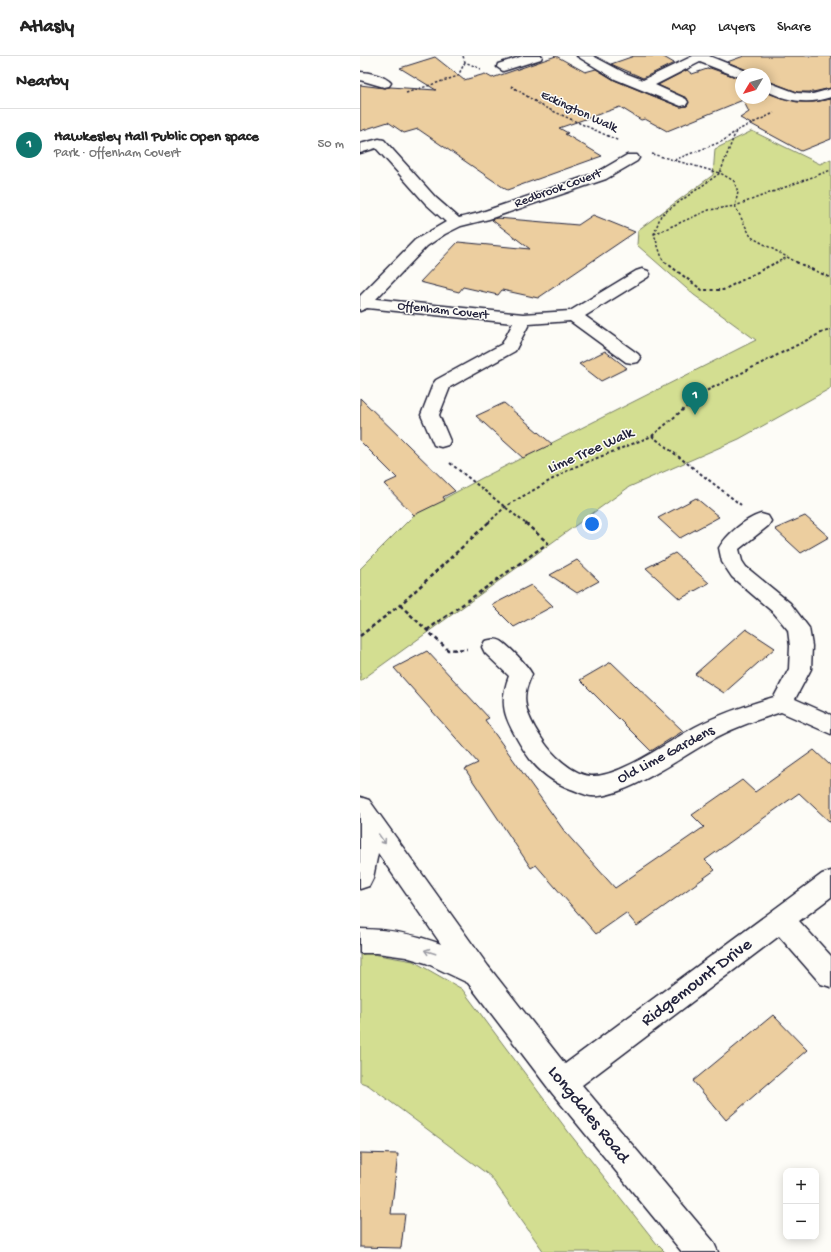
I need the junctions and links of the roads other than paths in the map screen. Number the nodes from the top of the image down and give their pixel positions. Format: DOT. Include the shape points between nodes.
graph roads {
  1 [pos="536,56"];
  2 [pos="583,56"];
  3 [pos="702,57"];
  4 [pos="504,67"];
  5 [pos="735,71"];
  6 [pos="360,76"];
  7 [pos="384,83"];
  8 [pos="644,85"];
  9 [pos="771,88"];
  10 [pos="831,93"];
  11 [pos="681,102"];
  12 [pos="360,149"];
  13 [pos="632,158"];
  14 [pos="456,223"];
  15 [pos="642,274"];
  16 [pos="362,304"];
  17 [pos="574,316"];
  18 [pos="523,319"];
  19 [pos="632,358"];
  20 [pos="442,441"];
  21 [pos="761,521"];
  22 [pos="493,647"];
  23 [pos="782,703"];
  24 [pos="831,725"];
  25 [pos="360,807"];
  26 [pos="360,831"];
  27 [pos="360,878"];
  28 [pos="831,882"];
  29 [pos="781,920"];
  30 [pos="360,941"];
  31 [pos="478,975"];
  32 [pos="831,975"];
  33 [pos="562,1083"];
  34 [pos="702,1252"];
  1 -- 4 [label="street"];
  2 -- 8 [label="street" via="620,76"];
  3 -- 5 [label="street"];
  3 -- 8 [label="street"];
  6 -- 7 [label="street"];
  8 -- 11 [label="street"];
  9 -- 10 [label="street" via="802,99"];
  12 -- 14 [label="street" via="378,143 431,201"];
  13 -- 14 [label="street, Redbrook Covert" via="601,176"];
  14 -- 16 [label="street, Redbrook Covert" via="422,243"];
  15 -- 17 [label="street, Offenham Covert"];
  16 -- 18 [label="street, Offenham Covert"];
  17 -- 18 [label="street, Offenham Covert"];
  17 -- 19 [label="street"];
  18 -- 20 [label="street" via="509,347 442,384 430,415"];
  21 -- 23 [label="street" via="729,548 732,562 739,572 782,608 798,628 801,646 800,668"];
  22 -- 23 [label="street, Old Lime Gardens" via="521,674 514,692 518,721 538,753 565,777 590,786 608,785 625,778 704,733 750,713"];
  23 -- 24 [label="street"];
  25 -- 31 [label="street, Longdales Road, one-way"];
  26 -- 27 [label="street" via="366,850"];
  28 -- 29 [label="street, Ridgemount Drive"];
  29 -- 32 [label="street"];
  29 -- 33 [label="street, Ridgemount Drive"];
  31 -- 30 [label="street, Longdales Road, one-way" via="439,955 397,942"];
  31 -- 33 [label="street, Longdales Road"];
  33 -- 34 [label="street, Longdales Road"];
}
